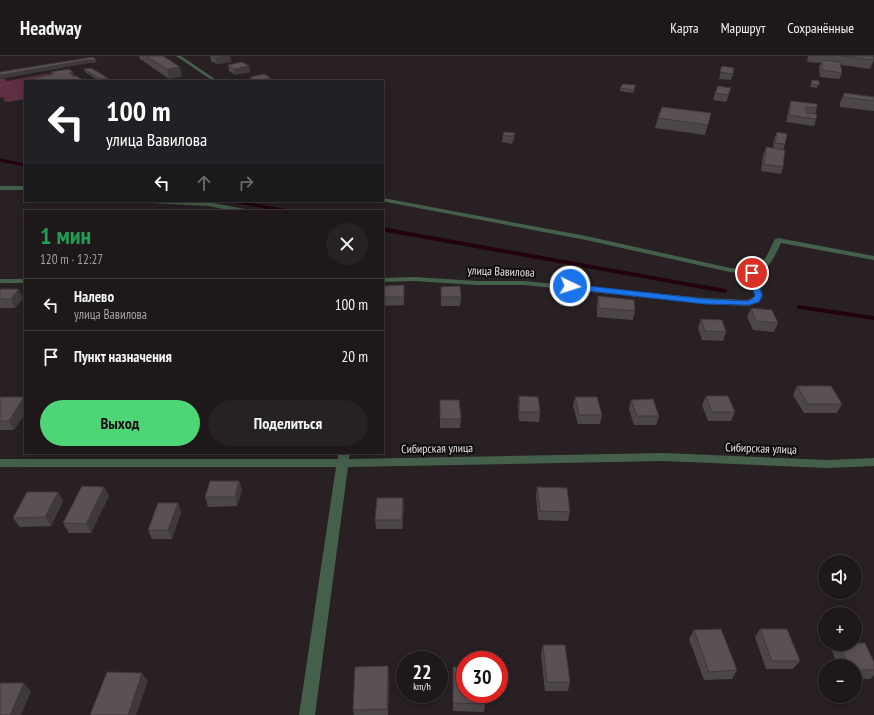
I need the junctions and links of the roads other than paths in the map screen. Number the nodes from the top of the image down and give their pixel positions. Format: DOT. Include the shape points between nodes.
graph roads {
  1 [pos="178,56"];
  2 [pos="214,80"];
  3 [pos="0,188"];
  4 [pos="24,188"];
  5 [pos="384,200"];
  6 [pos="171,202"];
  7 [pos="240,210"];
  8 [pos="874,258"];
  9 [pos="752,273"];
  10 [pos="384,280"];
  11 [pos="0,281"];
  12 [pos="24,281"];
  13 [pos="344,458"];
  14 [pos="874,462"];
  15 [pos="0,463"];
  16 [pos="307,715"];
  1 -- 2 [label="street"];
  3 -- 4 [label="street"];
  5 -- 9 [label="street" via="586,238"];
  6 -- 7 [label="street" via="208,204"];
  8 -- 9 [label="street" via="778,240 768,263"];
  9 -- 10 [label="street, улица Вавилова" via="759,296 749,303 524,283"];
  11 -- 12 [label="street"];
  13 -- 14 [label="street, Сибирская улица" via="664,458 828,464"];
  13 -- 15 [label="street, Сибирская улица"];
  13 -- 16 [label="street"];
}
